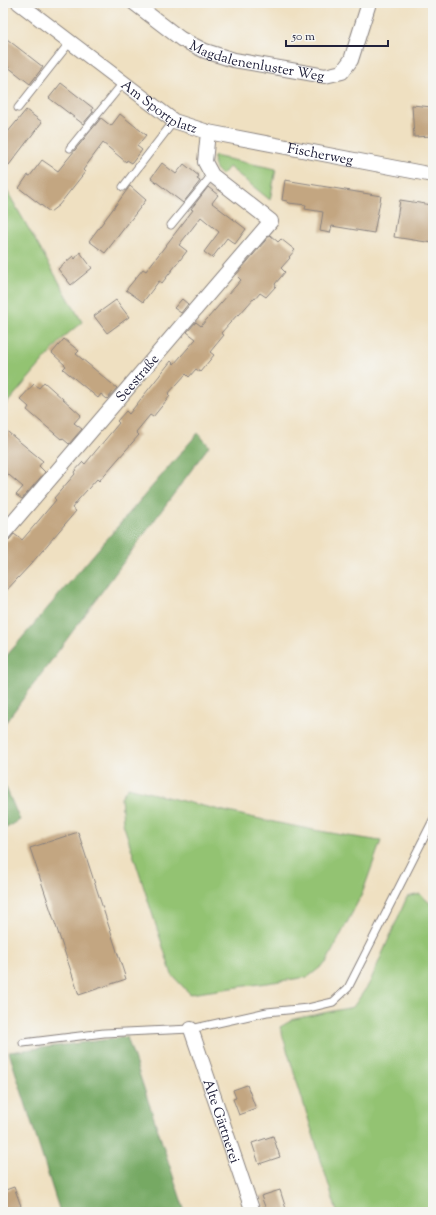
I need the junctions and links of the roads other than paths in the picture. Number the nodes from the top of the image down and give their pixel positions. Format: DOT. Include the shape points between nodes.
graph roads {
  1 [pos="19,3"];
  2 [pos="134,3"];
  3 [pos="369,3"];
  4 [pos="70,42"];
  5 [pos="123,83"];
  6 [pos="18,108"];
  7 [pos="174,121"];
  8 [pos="208,132"];
  9 [pos="70,148"];
  10 [pos="212,175"];
  11 [pos="433,175"];
  12 [pos="123,187"];
  13 [pos="171,225"];
  14 [pos="3,534"];
  15 [pos="433,820"];
  16 [pos="191,1029"];
  17 [pos="23,1042"];
  18 [pos="253,1212"];
  1 -- 4 [label="street, Am Sportplatz"];
  2 -- 3 [label="street, Magdalenenluster Weg" via="181,39 205,51 234,60 325,76 342,72 351,60"];
  4 -- 5 [label="street, Am Sportplatz"];
  4 -- 6 [label="lane"];
  5 -- 7 [label="street, Am Sportplatz"];
  5 -- 9 [label="lane"];
  7 -- 8 [label="street, Am Sportplatz"];
  7 -- 12 [label="lane"];
  8 -- 10 [label="street, Am Sportplatz" via="206,162"];
  8 -- 11 [label="street, Fischerweg"];
  10 -- 13 [label="lane"];
  10 -- 14 [label="street, Seestraße" via="270,221"];
  15 -- 16 [label="lane" via="348,988 333,1002 308,1008 267,1012"];
  16 -- 17 [label="lane" via="104,1033"];
  16 -- 18 [label="street, Alte Gärtnerei"];
}
